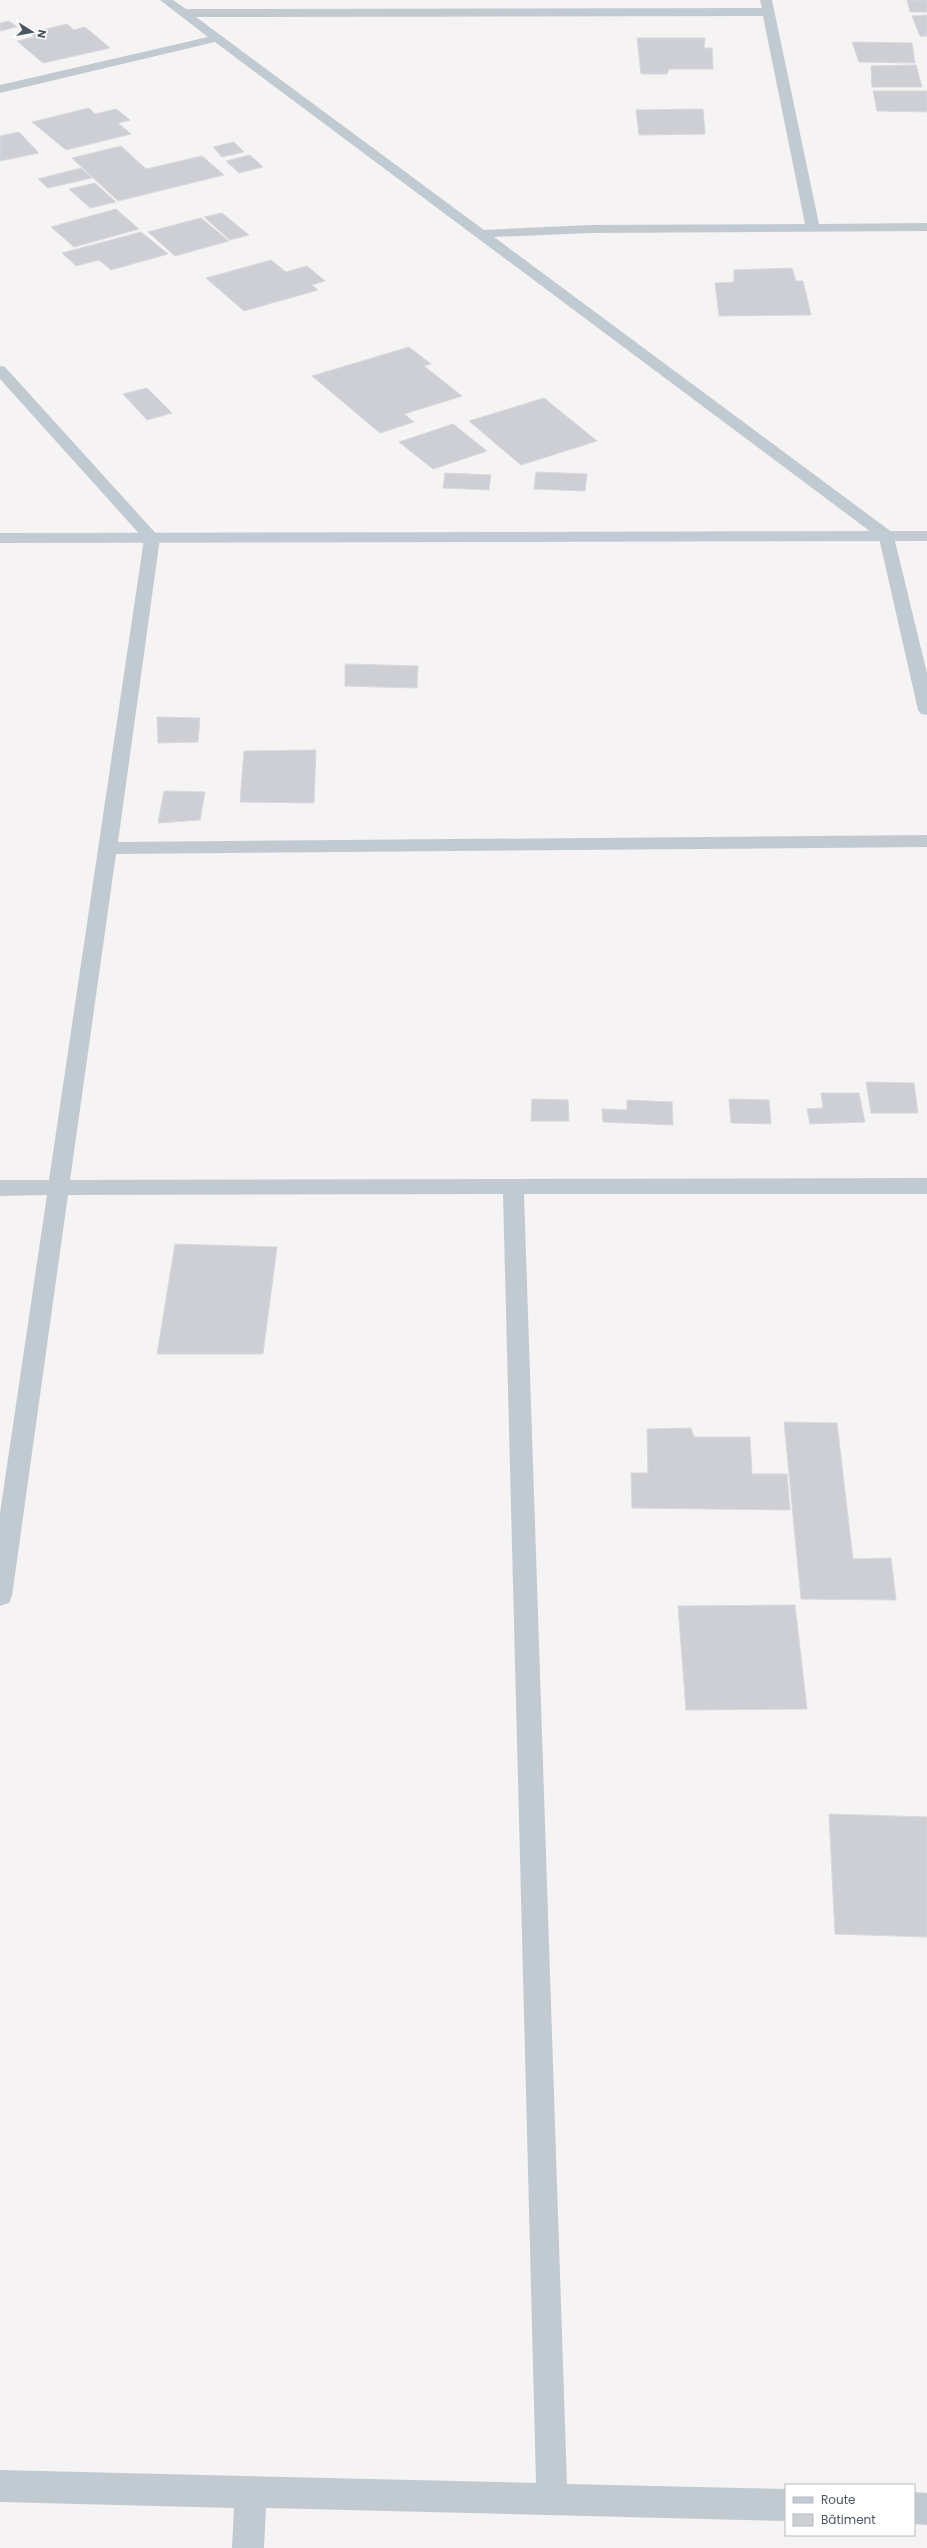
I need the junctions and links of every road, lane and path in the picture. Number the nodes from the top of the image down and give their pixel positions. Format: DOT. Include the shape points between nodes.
graph roads {
  1 [pos="166,0"];
  2 [pos="768,6"];
  3 [pos="184,13"];
  4 [pos="217,38"];
  5 [pos="0,89"];
  6 [pos="927,227"];
  7 [pos="813,228"];
  8 [pos="481,234"];
  9 [pos="0,370"];
  10 [pos="887,536"];
  11 [pos="927,536"];
  12 [pos="0,538"];
  13 [pos="152,538"];
  14 [pos="927,710"];
  15 [pos="927,841"];
  16 [pos="108,848"];
  17 [pos="513,1186"];
  18 [pos="927,1186"];
  19 [pos="59,1187"];
  20 [pos="0,1188"];
  21 [pos="0,1596"];
  22 [pos="0,2486"];
  23 [pos="251,2492"];
  24 [pos="552,2500"];
  25 [pos="785,2505"];
  26 [pos="915,2508"];
  27 [pos="927,2509"];
  28 [pos="248,2548"];
  1 -- 3 [label="street"];
  2 -- 3 [label="street"];
  2 -- 7 [label="street"];
  3 -- 4 [label="street"];
  4 -- 5 [label="street"];
  4 -- 8 [label="street"];
  6 -- 7 [label="street"];
  7 -- 8 [label="street" via="590,229"];
  8 -- 10 [label="street"];
  9 -- 13 [label="street"];
  10 -- 11 [label="street"];
  10 -- 13 [label="street"];
  10 -- 14 [label="street"];
  12 -- 13 [label="street"];
  13 -- 16 [label="street"];
  15 -- 16 [label="street"];
  16 -- 19 [label="street"];
  17 -- 18 [label="street"];
  17 -- 19 [label="street"];
  17 -- 24 [label="street"];
  19 -- 20 [label="street"];
  19 -- 21 [label="street"];
  22 -- 23 [label="street"];
  23 -- 24 [label="street"];
  23 -- 28 [label="street"];
  24 -- 25 [label="street"];
  26 -- 27 [label="street"];
}
